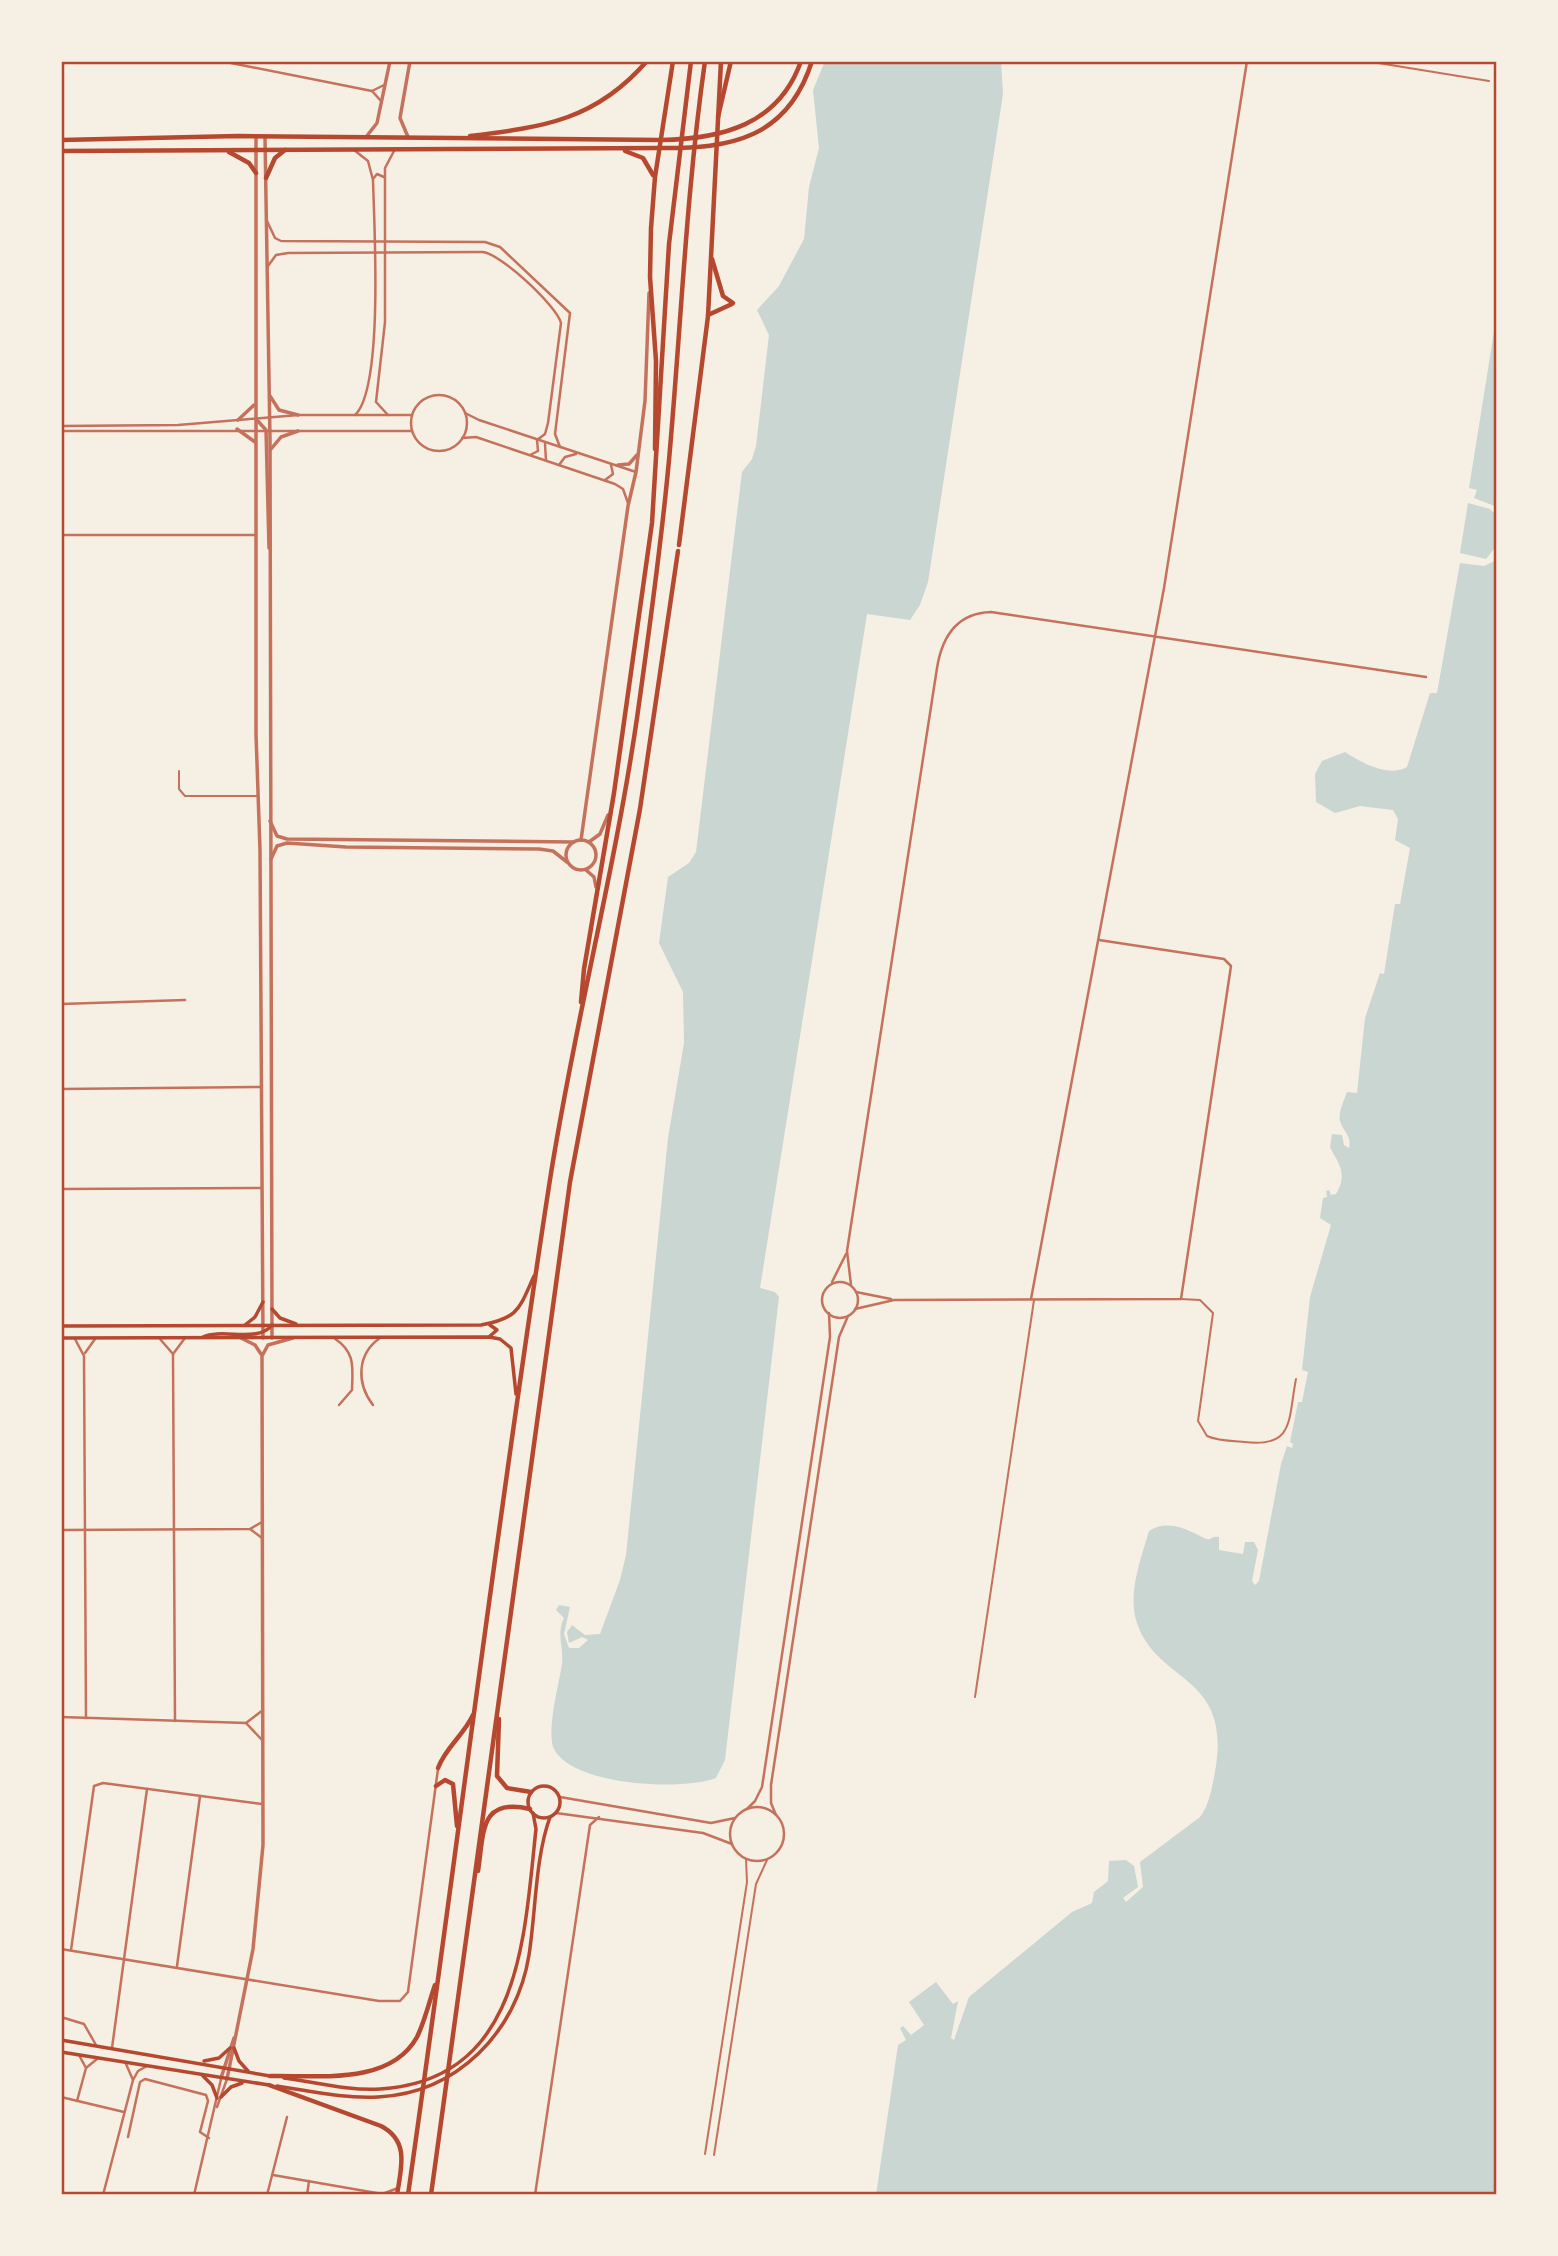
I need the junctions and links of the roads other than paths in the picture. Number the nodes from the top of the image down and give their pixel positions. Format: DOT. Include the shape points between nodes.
graph roads {
  1 [pos="220,61"];
  2 [pos="390,61"];
  3 [pos="410,61"];
  4 [pos="647,61"];
  5 [pos="673,61"];
  6 [pos="691,61"];
  7 [pos="705,61"];
  8 [pos="721,61"];
  9 [pos="731,61"];
  10 [pos="801,61"];
  11 [pos="812,61"];
  12 [pos="1247,61"];
  13 [pos="1366,61"];
  14 [pos="1489,81"];
  15 [pos="385,84"];
  16 [pos="372,91"];
  17 [pos="382,104"];
  18 [pos="716,124"];
  19 [pos="256,137"];
  20 [pos="265,138"];
  21 [pos="363,139"];
  22 [pos="410,139"];
  23 [pos="449,139"];
  24 [pos="61,140"];
  25 [pos="662,140"];
  26 [pos="661,148"];
  27 [pos="617,149"];
  28 [pos="265,150"];
  29 [pos="285,150"];
  30 [pos="354,150"];
  31 [pos="395,150"];
  32 [pos="61,151"];
  33 [pos="228,151"];
  34 [pos="256,151"];
  35 [pos="256,173"];
  36 [pos="266,178"];
  37 [pos="373,180"];
  38 [pos="385,180"];
  39 [pos="654,186"];
  40 [pos="267,221"];
  41 [pos="374,242"];
  42 [pos="385,242"];
  43 [pos="374,252"];
  44 [pos="385,252"];
  45 [pos="711,258"];
  46 [pos="268,266"];
  47 [pos="650,277"];
  48 [pos="708,316"];
  49 [pos="367,381"];
  50 [pos="378,383"];
  51 [pos="268,394"];
  52 [pos="256,403"];
  53 [pos="550,407"];
  54 [pos="558,409"];
  55 [pos="464,413"];
  56 [pos="298,415"];
  57 [pos="354,415"];
  58 [pos="388,415"];
  59 [pos="412,415"];
  60 [pos="269,418"];
  61 [pos="256,419"];
  62 [pos="238,420"];
  63 [pos="61,426"];
  64 [pos="237,429"];
  65 [pos="256,429"];
  66 [pos="268,430"];
  67 [pos="412,430"];
  68 [pos="61,431"];
  69 [pos="298,431"];
  70 [pos="462,438"];
  71 [pos="537,440"];
  72 [pos="545,442"];
  73 [pos="255,443"];
  74 [pos="560,447"];
  75 [pos="270,451"];
  76 [pos="580,453"];
  77 [pos="638,453"];
  78 [pos="530,455"];
  79 [pos="546,460"];
  80 [pos="608,462"];
  81 [pos="559,465"];
  82 [pos="618,466"];
  83 [pos="636,472"];
  84 [pos="605,480"];
  85 [pos="628,506"];
  86 [pos="652,523"];
  87 [pos="61,535"];
  88 [pos="256,535"];
  89 [pos="270,550"];
  90 [pos="1156,636"];
  91 [pos="1426,677"];
  92 [pos="179,771"];
  93 [pos="614,793"];
  94 [pos="257,796"];
  95 [pos="269,819"];
  96 [pos="581,840"];
  97 [pos="574,842"];
  98 [pos="557,843"];
  99 [pos="589,843"];
  100 [pos="539,849"];
  101 [pos="567,862"];
  102 [pos="269,864"];
  103 [pos="586,870"];
  104 [pos="596,904"];
  105 [pos="1098,940"];
  106 [pos="184,1000"];
  107 [pos="61,1004"];
  108 [pos="581,1010"];
  109 [pos="261,1087"];
  110 [pos="61,1089"];
  111 [pos="261,1188"];
  112 [pos="61,1189"];
  113 [pos="847,1251"];
  114 [pos="536,1271"];
  115 [pos="262,1283"];
  116 [pos="272,1283"];
  117 [pos="830,1285"];
  118 [pos="851,1285"];
  119 [pos="856,1292"];
  120 [pos="1181,1298"];
  121 [pos="1032,1299"];
  122 [pos="894,1300"];
  123 [pos="262,1302"];
  124 [pos="272,1309"];
  125 [pos="855,1309"];
  126 [pos="828,1313"];
  127 [pos="848,1316"];
  128 [pos="245,1325"];
  129 [pos="263,1325"];
  130 [pos="272,1325"];
  131 [pos="302,1325"];
  132 [pos="481,1325"];
  133 [pos="62,1326"];
  134 [pos="263,1336"];
  135 [pos="381,1337"];
  136 [pos="489,1337"];
  137 [pos="61,1338"];
  138 [pos="73,1338"];
  139 [pos="96,1338"];
  140 [pos="185,1338"];
  141 [pos="202,1338"];
  142 [pos="241,1338"];
  143 [pos="272,1338"];
  144 [pos="293,1338"];
  145 [pos="334,1338"];
  146 [pos="160,1339"];
  147 [pos="173,1354"];
  148 [pos="84,1356"];
  149 [pos="262,1356"];
  150 [pos="352,1363"];
  151 [pos="363,1363"];
  152 [pos="1296,1379"];
  153 [pos="352,1390"];
  154 [pos="363,1390"];
  155 [pos="516,1394"];
  156 [pos="340,1405"];
  157 [pos="373,1405"];
  158 [pos="262,1522"];
  159 [pos="85,1530"];
  160 [pos="174,1530"];
  161 [pos="250,1530"];
  162 [pos="61,1531"];
  163 [pos="262,1538"];
  164 [pos="501,1686"];
  165 [pos="975,1697"];
  166 [pos="476,1708"];
  167 [pos="263,1710"];
  168 [pos="61,1717"];
  169 [pos="86,1718"];
  170 [pos="174,1721"];
  171 [pos="246,1723"];
  172 [pos="263,1741"];
  173 [pos="438,1768"];
  174 [pos="436,1786"];
  175 [pos="147,1789"];
  176 [pos="531,1792"];
  177 [pos="200,1796"];
  178 [pos="560,1797"];
  179 [pos="264,1805"];
  180 [pos="747,1809"];
  181 [pos="61,1811"];
  182 [pos="531,1811"];
  183 [pos="556,1813"];
  184 [pos="584,1815"];
  185 [pos="776,1815"];
  186 [pos="550,1817"];
  187 [pos="599,1817"];
  188 [pos="735,1818"];
  189 [pos="61,1821"];
  190 [pos="590,1825"];
  191 [pos="457,1839"];
  192 [pos="732,1844"];
  193 [pos="746,1859"];
  194 [pos="767,1860"];
  195 [pos="472,1899"];
  196 [pos="61,1949"];
  197 [pos="71,1950"];
  198 [pos="124,1959"];
  199 [pos="177,1968"];
  200 [pos="439,1974"];
  201 [pos="247,1979"];
  202 [pos="61,2017"];
  203 [pos="61,2039"];
  204 [pos="96,2045"];
  205 [pos="112,2048"];
  206 [pos="232,2048"];
  207 [pos="61,2052"];
  208 [pos="79,2054"];
  209 [pos="99,2058"];
  210 [pos="124,2062"];
  211 [pos="199,2062"];
  212 [pos="148,2066"];
  213 [pos="86,2068"];
  214 [pos="227,2068"];
  215 [pos="250,2072"];
  216 [pos="202,2075"];
  217 [pos="270,2076"];
  218 [pos="221,2078"];
  219 [pos="227,2079"];
  220 [pos="133,2080"];
  221 [pos="244,2082"];
  222 [pos="269,2085"];
  223 [pos="61,2096"];
  224 [pos="219,2097"];
  225 [pos="76,2101"];
  226 [pos="124,2113"];
  227 [pos="132,2117"];
  228 [pos="287,2117"];
  229 [pos="128,2137"];
  230 [pos="209,2137"];
  231 [pos="705,2154"];
  232 [pos="714,2155"];
  233 [pos="273,2175"];
  234 [pos="309,2180"];
  235 [pos="398,2188"];
  236 [pos="380,2194"];
  237 [pos="387,2194"];
  238 [pos="103,2195"];
  239 [pos="194,2195"];
  240 [pos="267,2195"];
  241 [pos="307,2195"];
  242 [pos="397,2195"];
  243 [pos="408,2195"];
  244 [pos="431,2195"];
  245 [pos="535,2195"];
  1 -- 16 [label="street"];
  2 -- 15 [label="street"];
  3 -- 22 [label="street" via="400,118"];
  4 -- 23 [label="main road" via="608,99 563,121"];
  5 -- 25 [label="main road"];
  6 -- 86 [label="main road" via="669,244"];
  7 -- 108 [label="main road" via="692,163 661,537 620,825"];
  8 -- 18 [label="main road"];
  9 -- 18 [label="main road"];
  10 -- 25 [label="main road" via="779,100 747,125 718,135"];
  11 -- 26 [label="main road" via="789,106 759,131 714,148"];
  12 -- 90 [label="street"];
  13 -- 14 [label="lane"];
  15 -- 16 [label="street"];
  15 -- 17 [label="street"];
  16 -- 17 [label="street"];
  17 -- 21 [label="street" via="376,127"];
  18 -- 45 [label="main road"];
  19 -- 20 [label="main road"];
  19 -- 24 [label="main road"];
  19 -- 34 [label="street"];
  20 -- 21 [label="main road"];
  20 -- 28 [label="street"];
  21 -- 22 [label="main road"];
  22 -- 23 [label="main road"];
  23 -- 25 [label="main road"];
  25 -- 26 [label="main road"];
  26 -- 27 [label="main road"];
  26 -- 39 [label="main road"];
  27 -- 31 [label="main road"];
  27 -- 39 [label="main road" via="646,161"];
  28 -- 29 [label="main road"];
  28 -- 34 [label="main road"];
  28 -- 36 [label="street"];
  29 -- 30 [label="main road"];
  29 -- 36 [label="main road" via="275,158"];
  30 -- 31 [label="main road"];
  30 -- 37 [label="street" via="368,161"];
  31 -- 38 [label="street" via="387,160"];
  32 -- 33 [label="main road"];
  33 -- 34 [label="main road"];
  33 -- 35 [label="main road" via="249,163"];
  34 -- 35 [label="street"];
  35 -- 52 [label="street"];
  36 -- 40 [label="street"];
  37 -- 38 [label="street" via="379,174"];
  37 -- 41 [label="street"];
  38 -- 42 [label="street"];
  39 -- 47 [label="main road"];
  40 -- 41 [label="street" via="281,241"];
  40 -- 46 [label="street"];
  41 -- 42 [label="street"];
  41 -- 43 [label="street"];
  42 -- 44 [label="street"];
  42 -- 54 [label="street" via="493,243 564,305 571,321"];
  43 -- 44 [label="street"];
  43 -- 46 [label="street" via="282,253"];
  43 -- 49 [label="street" via="375,326"];
  44 -- 50 [label="street" via="385,326"];
  44 -- 53 [label="street" via="489,252 555,310 561,327"];
  45 -- 48 [label="main road"];
  45 -- 48 [label="main road" via="723,296 733,303"];
  46 -- 51 [label="street"];
  47 -- 77 [label="street"];
  47 -- 86 [label="main road" via="656,361"];
  48 -- 164 [label="main road" via="640,809 570,1182"];
  49 -- 50 [label="street" via="370,387"];
  49 -- 57 [label="street" via="363,405"];
  50 -- 58 [label="street" via="376,404"];
  51 -- 56 [label="street" via="279,410"];
  51 -- 60 [label="street"];
  52 -- 61 [label="street"];
  52 -- 62 [label="street"];
  53 -- 54 [label="street"];
  53 -- 71 [label="street" via="546,432"];
  54 -- 74 [label="street" via="555,437"];
  55 -- 59 [label="street" via="456,401 440,395 423,400"];
  55 -- 70 [label="street"];
  55 -- 71 [label="street"];
  56 -- 57 [label="street"];
  56 -- 60 [label="street"];
  57 -- 58 [label="street"];
  58 -- 59 [label="street"];
  59 -- 67 [label="street"];
  60 -- 61 [label="street"];
  60 -- 66 [label="street"];
  61 -- 62 [label="street"];
  61 -- 65 [label="street"];
  61 -- 66 [label="street"];
  62 -- 63 [label="street"];
  64 -- 65 [label="street"];
  64 -- 68 [label="street"];
  64 -- 73 [label="street"];
  65 -- 66 [label="street"];
  65 -- 73 [label="street"];
  66 -- 69 [label="street"];
  66 -- 75 [label="street"];
  66 -- 89 [label="street"];
  67 -- 69 [label="street"];
  67 -- 70 [label="street" via="419,443 433,450 449,449"];
  69 -- 75 [label="street" via="281,437"];
  70 -- 78 [label="street" via="476,437"];
  71 -- 72 [label="street"];
  71 -- 78 [label="street" via="539,448"];
  72 -- 74 [label="street"];
  72 -- 79 [label="street"];
  73 -- 88 [label="street"];
  74 -- 76 [label="street"];
  75 -- 89 [label="street"];
  76 -- 80 [label="street"];
  76 -- 81 [label="street" via="565,457"];
  77 -- 82 [label="street" via="632,462"];
  77 -- 83 [label="street"];
  78 -- 79 [label="street"];
  79 -- 81 [label="street"];
  80 -- 82 [label="street"];
  80 -- 84 [label="street" via="614,471"];
  81 -- 84 [label="street"];
  82 -- 83 [label="street"];
  83 -- 85 [label="street"];
  84 -- 85 [label="street" via="623,489"];
  85 -- 96 [label="street"];
  86 -- 93 [label="main road"];
  87 -- 88 [label="street"];
  88 -- 94 [label="street"];
  89 -- 95 [label="street"];
  90 -- 91 [label="street"];
  90 -- 105 [label="street"];
  90 -- 113 [label="street" via="991,612 961,621 943,641"];
  92 -- 94 [label="lane" via="179,789 185,796"];
  93 -- 99 [label="street" via="603,829"];
  93 -- 104 [label="main road"];
  94 -- 109 [label="street"];
  95 -- 98 [label="street" via="277,836 287,839"];
  95 -- 102 [label="street"];
  96 -- 97 [label="street"];
  96 -- 99 [label="street"];
  97 -- 98 [label="street"];
  97 -- 101 [label="street" via="567,849"];
  98 -- 100 [label="street" via="557,848"];
  99 -- 103 [label="street" via="595,860"];
  100 -- 101 [label="street" via="557,852"];
  100 -- 102 [label="street" via="287,843 275,849"];
  101 -- 103 [label="street"];
  102 -- 116 [label="street"];
  103 -- 104 [label="street" via="596,880"];
  104 -- 108 [label="main road"];
  105 -- 120 [label="street" via="1224,959 1231,964"];
  105 -- 121 [label="street"];
  106 -- 107 [label="street"];
  108 -- 114 [label="main road"];
  109 -- 110 [label="street"];
  109 -- 111 [label="street"];
  111 -- 112 [label="street"];
  111 -- 115 [label="street"];
  113 -- 117 [label="street"];
  113 -- 118 [label="street"];
  114 -- 132 [label="main road" via="514,1315"];
  114 -- 155 [label="main road"];
  115 -- 116 [label="street"];
  115 -- 123 [label="street"];
  116 -- 124 [label="street"];
  117 -- 118 [label="street"];
  117 -- 126 [label="street" via="822,1298"];
  118 -- 119 [label="street"];
  119 -- 122 [label="street"];
  119 -- 125 [label="street"];
  120 -- 121 [label="street"];
  120 -- 152 [label="lane" via="1200,1300 1213,1313 1198,1420 1207,1436 1266,1444 1277,1440 1285,1431"];
  121 -- 122 [label="street"];
  121 -- 165 [label="lane"];
  122 -- 125 [label="street"];
  123 -- 128 [label="main road"];
  123 -- 129 [label="street"];
  124 -- 130 [label="street"];
  124 -- 131 [label="main road" via="281,1318"];
  125 -- 127 [label="street"];
  126 -- 127 [label="street"];
  126 -- 180 [label="street" via="830,1337 762,1787"];
  127 -- 185 [label="street" via="839,1337 771,1785"];
  128 -- 129 [label="main road"];
  128 -- 133 [label="main road"];
  129 -- 130 [label="main road"];
  129 -- 134 [label="street"];
  130 -- 131 [label="main road"];
  130 -- 134 [label="main road"];
  130 -- 143 [label="street"];
  131 -- 132 [label="main road"];
  132 -- 136 [label="main road" via="497,1328"];
  134 -- 141 [label="main road" via="214,1334"];
  134 -- 142 [label="main road"];
  134 -- 143 [label="main road"];
  135 -- 136 [label="main road"];
  135 -- 145 [label="main road"];
  135 -- 151 [label="street" via="365,1350"];
  136 -- 155 [label="main road" via="505,1341 511,1349"];
  137 -- 138 [label="main road"];
  138 -- 139 [label="main road"];
  138 -- 148 [label="street"];
  139 -- 146 [label="main road"];
  139 -- 148 [label="street"];
  140 -- 141 [label="main road"];
  140 -- 146 [label="main road"];
  140 -- 147 [label="street"];
  141 -- 142 [label="main road"];
  142 -- 149 [label="street" via="257,1347"];
  143 -- 144 [label="main road"];
  144 -- 145 [label="main road"];
  144 -- 149 [label="street" via="268,1345"];
  145 -- 150 [label="street" via="348,1349"];
  146 -- 147 [label="street"];
  147 -- 160 [label="street"];
  148 -- 159 [label="street"];
  149 -- 158 [label="street"];
  150 -- 151 [label="street"];
  150 -- 153 [label="street"];
  151 -- 154 [label="street"];
  153 -- 154 [label="street"];
  153 -- 156 [label="street"];
  154 -- 157 [label="street"];
  155 -- 166 [label="main road"];
  158 -- 161 [label="street"];
  158 -- 163 [label="street"];
  159 -- 160 [label="street"];
  159 -- 162 [label="street"];
  159 -- 169 [label="street"];
  160 -- 161 [label="street"];
  160 -- 170 [label="street"];
  161 -- 163 [label="street"];
  163 -- 167 [label="street"];
  164 -- 176 [label="main road" via="495,1772 507,1788"];
  164 -- 195 [label="main road"];
  166 -- 173 [label="main road"];
  166 -- 191 [label="main road"];
  167 -- 171 [label="street"];
  167 -- 172 [label="street"];
  168 -- 169 [label="street"];
  169 -- 170 [label="street"];
  170 -- 171 [label="street"];
  171 -- 172 [label="street"];
  172 -- 179 [label="street"];
  173 -- 174 [label="street"];
  174 -- 191 [label="main road" via="446,1780 454,1787"];
  174 -- 201 [label="street" via="406,1997 398,2002 379,2001"];
  175 -- 177 [label="street"];
  175 -- 197 [label="street" via="103,1783 92,1788"];
  175 -- 198 [label="street"];
  176 -- 178 [label="main road" via="547,1786"];
  176 -- 182 [label="main road"];
  177 -- 179 [label="street"];
  177 -- 199 [label="street"];
  178 -- 183 [label="main road"];
  178 -- 188 [label="street" via="711,1823"];
  179 -- 201 [label="street" via="258,1915"];
  180 -- 185 [label="street" via="765,1808"];
  180 -- 188 [label="street"];
  181 -- 189 [label="street"];
  182 -- 186 [label="main road" via="541,1818"];
  182 -- 195 [label="main road" via="501,1806 488,1817"];
  182 -- 217 [label="main road" via="536,1829 518,1967 497,2020 464,2056 421,2080 394,2087 366,2089"];
  183 -- 184 [label="street"];
  183 -- 186 [label="main road"];
  184 -- 187 [label="street"];
  184 -- 190 [label="street"];
  185 -- 194 [label="street" via="783,1842"];
  186 -- 222 [label="main road" via="527,1968 518,1997 504,2023 469,2062 424,2088 395,2096 365,2097"];
  187 -- 190 [label="street"];
  187 -- 192 [label="street" via="703,1833"];
  188 -- 192 [label="street"];
  190 -- 245 [label="street"];
  191 -- 200 [label="main road"];
  192 -- 193 [label="street"];
  193 -- 194 [label="street"];
  193 -- 231 [label="lane" via="746,1890"];
  194 -- 232 [label="lane" via="754,1894"];
  195 -- 244 [label="main road"];
  196 -- 197 [label="street"];
  197 -- 198 [label="street"];
  198 -- 199 [label="street"];
  198 -- 205 [label="street"];
  199 -- 201 [label="street"];
  200 -- 217 [label="main road" via="416,2039 390,2063 356,2073"];
  200 -- 243 [label="main road"];
  201 -- 206 [label="street"];
  202 -- 204 [label="street" via="81,2021"];
  203 -- 204 [label="main road"];
  204 -- 205 [label="main road"];
  205 -- 211 [label="main road"];
  206 -- 211 [label="main road" via="219,2058"];
  206 -- 214 [label="street"];
  206 -- 215 [label="main road"];
  207 -- 208 [label="main road"];
  208 -- 209 [label="main road"];
  208 -- 213 [label="street"];
  209 -- 210 [label="main road"];
  209 -- 213 [label="street"];
  210 -- 212 [label="main road"];
  210 -- 220 [label="street"];
  211 -- 214 [label="main road"];
  212 -- 216 [label="main road"];
  212 -- 220 [label="street"];
  213 -- 225 [label="street"];
  214 -- 215 [label="main road"];
  214 -- 218 [label="street"];
  214 -- 219 [label="street"];
  215 -- 217 [label="main road"];
  216 -- 218 [label="main road"];
  216 -- 224 [label="main road"];
  218 -- 219 [label="main road"];
  218 -- 224 [label="street"];
  219 -- 221 [label="main road"];
  219 -- 224 [label="street"];
  220 -- 226 [label="street"];
  221 -- 222 [label="main road"];
  221 -- 224 [label="main road"];
  222 -- 235 [label="main road" via="391,2132 402,2153"];
  223 -- 225 [label="street"];
  224 -- 230 [label="street"];
  225 -- 226 [label="street"];
  226 -- 227 [label="street"];
  226 -- 238 [label="street"];
  227 -- 229 [label="street"];
  227 -- 230 [label="street" via="143,2080 205,2094 208,2101 200,2132"];
  228 -- 233 [label="street"];
  230 -- 239 [label="street"];
  233 -- 234 [label="street"];
  233 -- 240 [label="street"];
  234 -- 236 [label="street"];
  234 -- 241 [label="street"];
  235 -- 237 [label="street"];
  235 -- 242 [label="main road"];
  236 -- 237 [label="street"];
}
